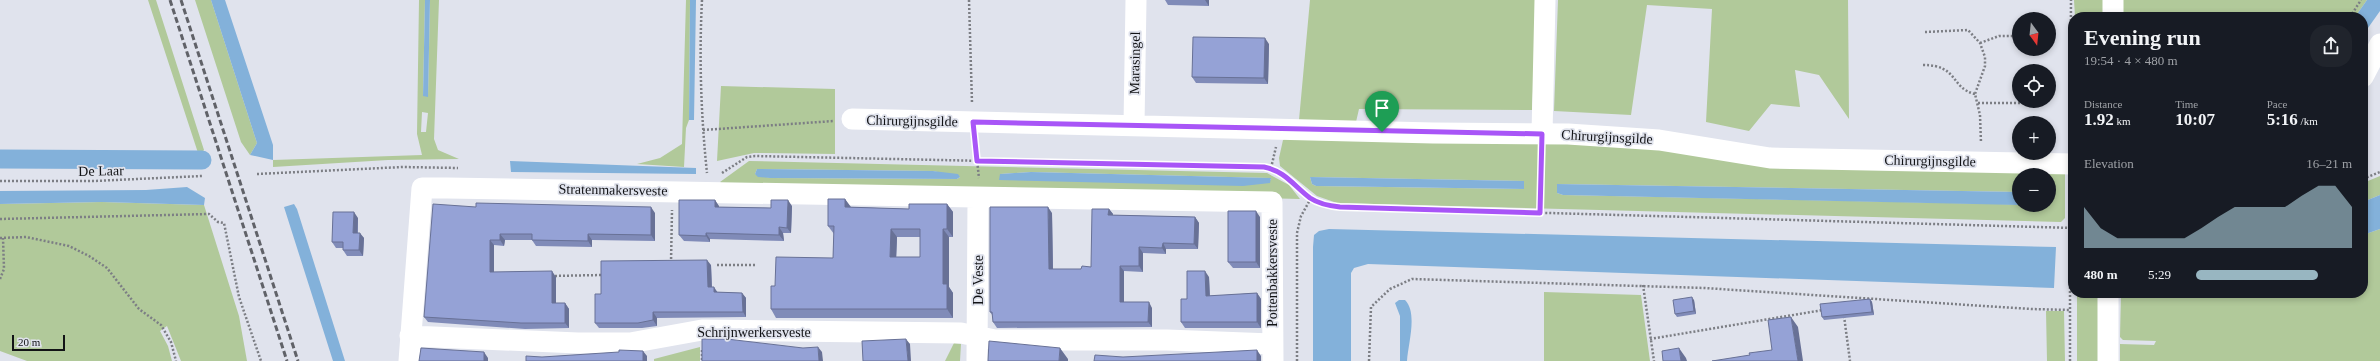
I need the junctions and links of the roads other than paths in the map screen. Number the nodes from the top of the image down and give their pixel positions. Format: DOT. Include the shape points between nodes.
graph roads {
  1 [pos="1136,0"];
  2 [pos="1545,0"];
  3 [pos="2113,0"];
  4 [pos="2113,12"];
  5 [pos="2380,44"];
  6 [pos="2368,67"];
  7 [pos="852,119"];
  8 [pos="1134,125"];
  9 [pos="1542,134"];
  10 [pos="2068,164"];
  11 [pos="978,199"];
  12 [pos="2108,298"];
  13 [pos="410,336"];
  14 [pos="978,338"];
  15 [pos="1272,352"];
  16 [pos="409,361"];
  17 [pos="977,361"];
  18 [pos="2108,361"];
  1 -- 8 [label="street, Marasingel"];
  2 -- 9 [label="street"];
  3 -- 4 [label="street"];
  5 -- 6 [label="street"];
  7 -- 8 [label="street, Chirurgijnsgilde"];
  8 -- 9 [label="street, Chirurgijnsgilde"];
  9 -- 10 [label="street, Chirurgijnsgilde" via="1659,140 1770,158"];
  11 -- 13 [label="street, Stratenmakersveste" via="422,188"];
  11 -- 14 [label="street, De Veste"];
  11 -- 15 [label="street, Pottenbakkersveste" via="1272,202"];
  12 -- 18 [label="street"];
  13 -- 14 [label="street, Schrijnwerkersveste" via="630,343 702,330 961,333"];
  13 -- 16 [label="street, Stratenmakersveste"];
  14 -- 15 [label="street, Pottenbakkersveste" via="1167,340"];
  14 -- 17 [label="street, De Veste"];
}
